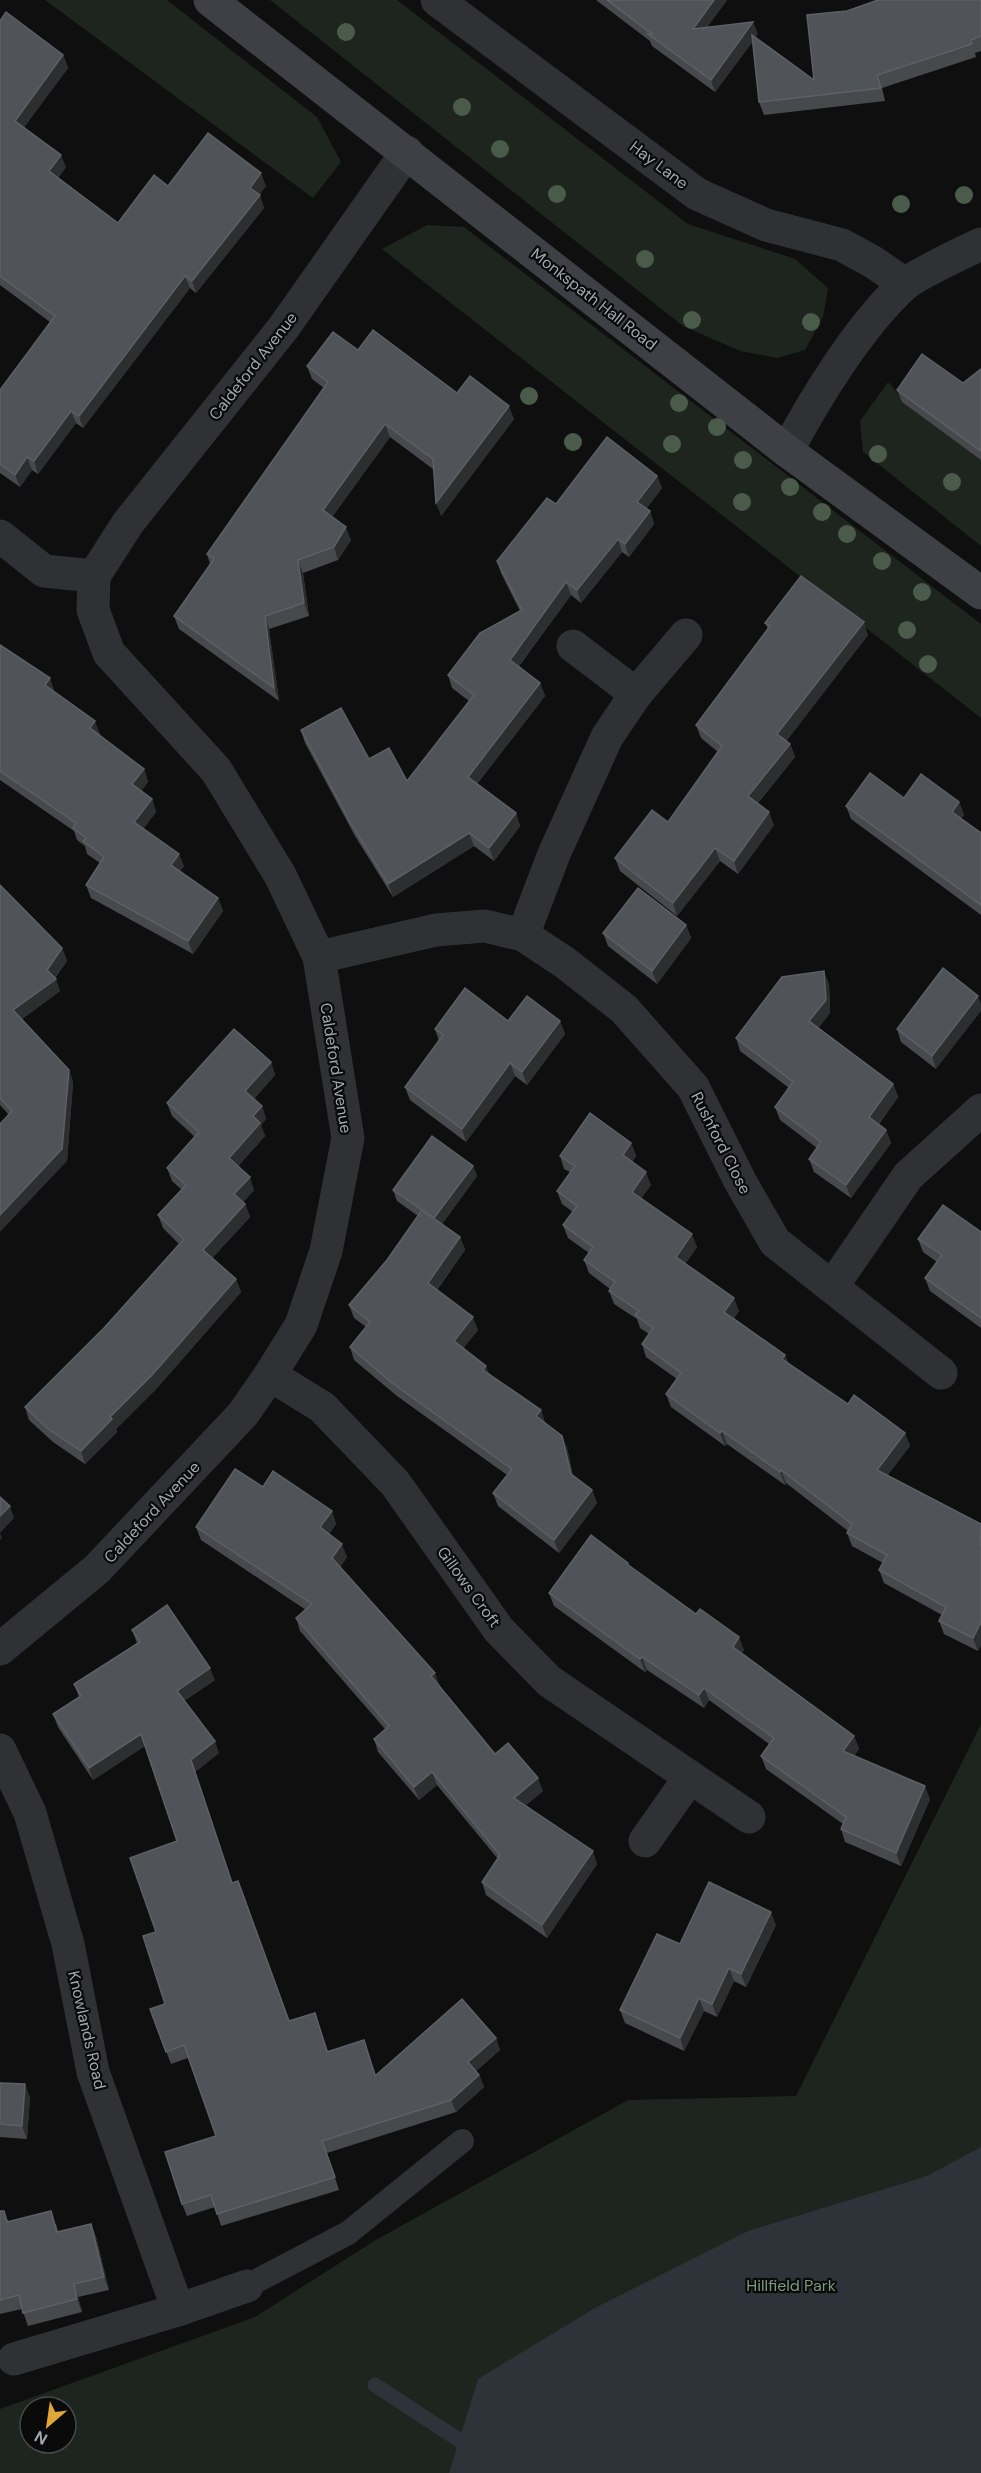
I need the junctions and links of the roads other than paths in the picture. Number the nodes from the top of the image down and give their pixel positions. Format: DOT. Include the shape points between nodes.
graph roads {
  1 [pos="210,0"];
  2 [pos="437,0"];
  3 [pos="407,152"];
  4 [pos="981,244"];
  5 [pos="905,284"];
  6 [pos="787,451"];
  7 [pos="0,536"];
  8 [pos="94,576"];
  9 [pos="981,593"];
  10 [pos="686,635"];
  11 [pos="573,646"];
  12 [pos="636,694"];
  13 [pos="523,935"];
  14 [pos="319,957"];
  15 [pos="981,1110"];
  16 [pos="832,1287"];
  17 [pos="941,1373"];
  18 [pos="270,1376"];
  19 [pos="0,1649"];
  20 [pos="0,1750"];
  21 [pos="690,1777"];
  22 [pos="749,1817"];
  23 [pos="645,1841"];
  24 [pos="462,2141"];
  25 [pos="247,2286"];
  26 [pos="178,2310"];
  27 [pos="14,2359"];
  1 -- 3 [label="street, Monkspath Hall Road"];
  2 -- 5 [label="street, Hay Lane" via="697,194 766,225 842,246"];
  3 -- 6 [label="street, Monkspath Hall Road"];
  3 -- 8 [label="street, Caldeford Avenue" via="284,327 128,523"];
  4 -- 5 [label="street"];
  5 -- 6 [label="street" via="862,332"];
  6 -- 9 [label="street, Monkspath Hall Road"];
  7 -- 8 [label="street" via="44,571"];
  8 -- 14 [label="street, Caldeford Avenue" via="93,610 109,653 216,770 280,874"];
  10 -- 12 [label="street"];
  11 -- 12 [label="street"];
  12 -- 13 [label="street" via="607,737 554,854"];
  13 -- 14 [label="street, Rushford Close" via="485,926 436,930"];
  13 -- 16 [label="street, Rushford Close" via="616,1002 693,1087 775,1242"];
  14 -- 18 [label="street, Caldeford Avenue" via="348,1138 326,1251 301,1325"];
  15 -- 16 [label="street" via="908,1176"];
  16 -- 17 [label="street, Rushford Close"];
  18 -- 19 [label="street, Caldeford Avenue" via="243,1414 97,1569"];
  18 -- 21 [label="street, Gillows Croft" via="322,1407 395,1483 499,1630 549,1681"];
  20 -- 26 [label="street, Knowlands Road" via="30,1813 68,1944 93,2072"];
  21 -- 22 [label="street, Gillows Croft"];
  21 -- 23 [label="street"];
  24 -- 25 [label="lane" via="348,2233"];
  25 -- 26 [label="street"];
  26 -- 27 [label="street"];
}
